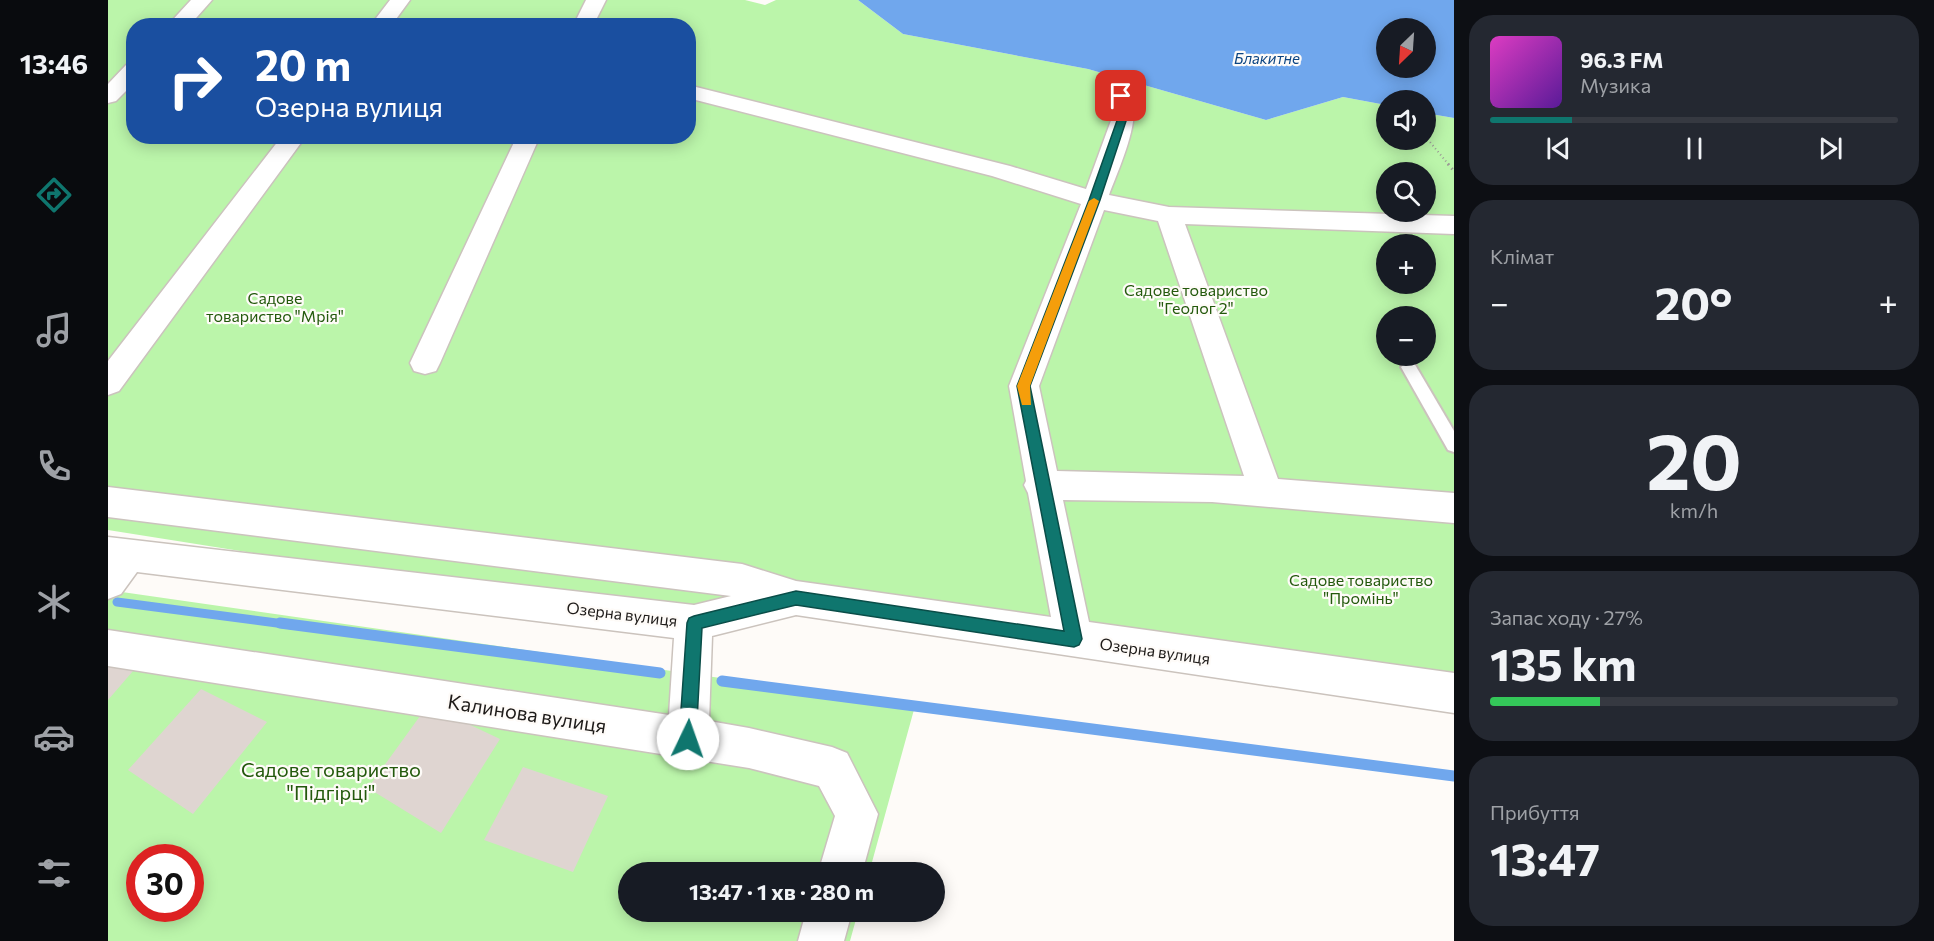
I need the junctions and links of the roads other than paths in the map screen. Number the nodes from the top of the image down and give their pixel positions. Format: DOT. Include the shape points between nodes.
graph roads {
  1 [pos="202,0"];
  2 [pos="400,0"];
  3 [pos="596,0"];
  4 [pos="185,18"];
  5 [pos="386,18"];
  6 [pos="587,18"];
  7 [pos="126,77"];
  8 [pos="111,90"];
  9 [pos="696,93"];
  10 [pos="1121,96"];
  11 [pos="289,144"];
  12 [pos="525,144"];
  13 [pos="1095,200"];
  14 [pos="1169,215"];
  15 [pos="1454,225"];
  16 [pos="425,363"];
  17 [pos="1409,367"];
  18 [pos="110,377"];
  19 [pos="1454,445"];
  20 [pos="1041,485"];
  21 [pos="1266,493"];
  22 [pos="108,502"];
  23 [pos="1454,508"];
  24 [pos="115,563"];
  25 [pos="796,598"];
  26 [pos="694,623"];
  27 [pos="1074,639"];
  28 [pos="108,648"];
  29 [pos="1454,693"];
  30 [pos="688,739"];
  31 [pos="843,862"];
  32 [pos="826,922"];
  33 [pos="821,941"];
  1 -- 4 [label="street"];
  2 -- 5 [label="street"];
  3 -- 6 [label="street"];
  7 -- 8 [label="street"];
  9 -- 13 [label="street" via="1001,171"];
  10 -- 13 [label="street" via="1124,115"];
  11 -- 18 [label="street"];
  12 -- 16 [label="street"];
  13 -- 14 [label="street"];
  13 -- 20 [label="street" via="1024,386"];
  14 -- 15 [label="street"];
  14 -- 21 [label="street"];
  17 -- 19 [label="lane"];
  20 -- 21 [label="street" via="1212,488"];
  20 -- 27 [label="street"];
  21 -- 23 [label="street"];
  22 -- 25 [label="street" via="742,580"];
  24 -- 26 [label="street, Озерна вулиця"];
  25 -- 26 [label="street, Озерна вулиця"];
  25 -- 27 [label="street, Озерна вулиця"];
  26 -- 30 [label="street"];
  27 -- 29 [label="street, Озерна вулиця"];
  28 -- 30 [label="street, Калинова вулиця"];
  30 -- 31 [label="street, Калинова вулиця" via="749,748 832,768 857,814"];
  32 -- 33 [label="street"];
}
